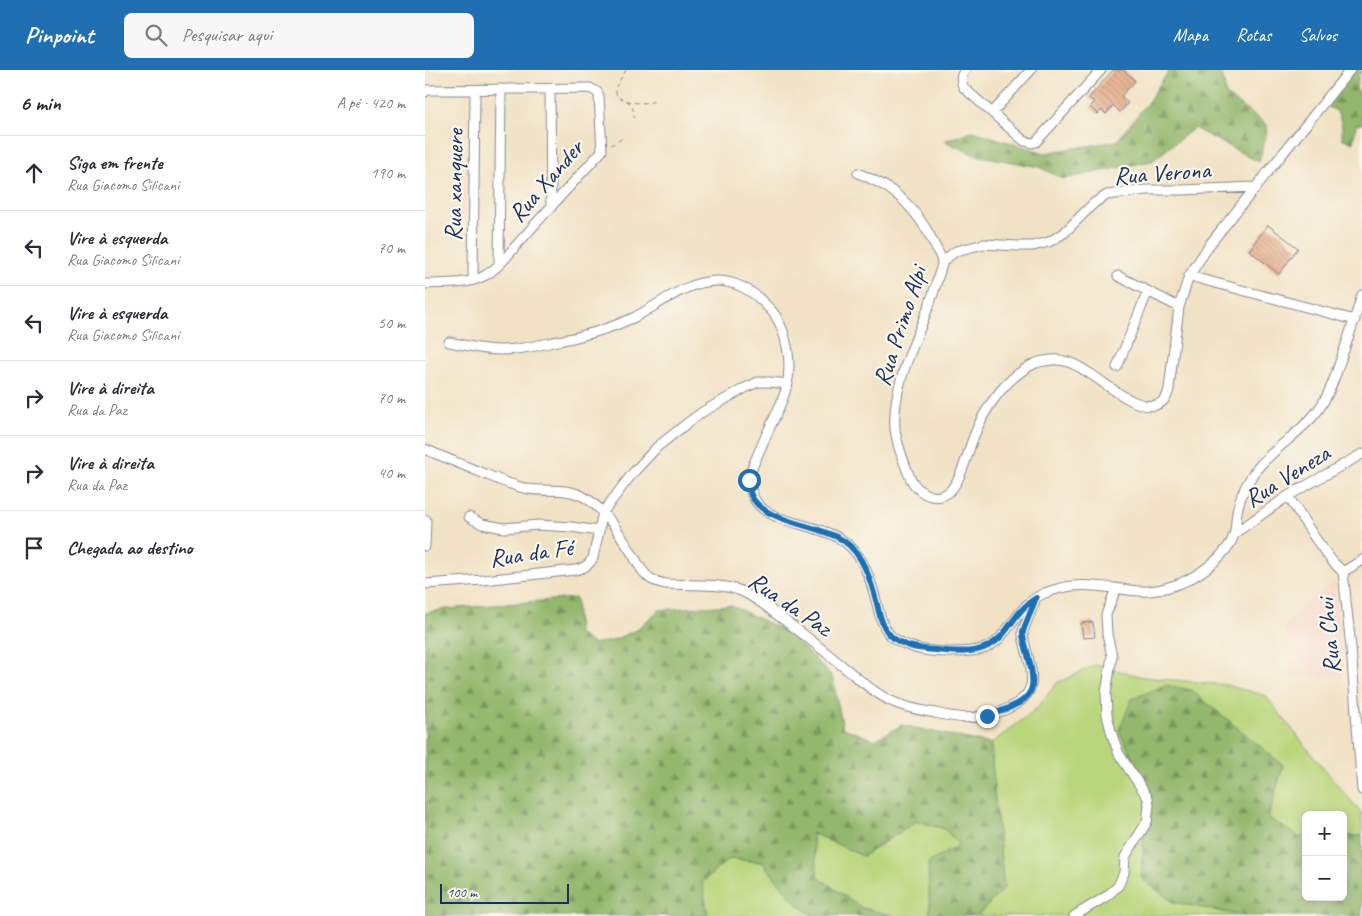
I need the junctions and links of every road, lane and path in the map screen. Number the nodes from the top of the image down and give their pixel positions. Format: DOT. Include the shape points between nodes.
graph roads {
  1 [pos="626,70"];
  2 [pos="965,70"];
  3 [pos="1031,70"];
  4 [pos="1101,70"];
  5 [pos="1350,70"];
  6 [pos="501,89"];
  7 [pos="550,89"];
  8 [pos="475,90"];
  9 [pos="425,92"];
  10 [pos="657,100"];
  11 [pos="626,101"];
  12 [pos="992,113"];
  13 [pos="634,118"];
  14 [pos="625,137"];
  15 [pos="602,151"];
  16 [pos="858,173"];
  17 [pos="1257,186"];
  18 [pos="551,208"];
  19 [pos="942,262"];
  20 [pos="499,264"];
  21 [pos="1118,276"];
  22 [pos="1189,276"];
  23 [pos="473,280"];
  24 [pos="425,284"];
  25 [pos="1148,291"];
  26 [pos="1362,295"];
  27 [pos="1179,307"];
  28 [pos="1355,320"];
  29 [pos="449,342"];
  30 [pos="1117,367"];
  31 [pos="788,384"];
  32 [pos="425,448"];
  33 [pos="1362,454"];
  34 [pos="1288,496"];
  35 [pos="603,512"];
  36 [pos="469,517"];
  37 [pos="425,520"];
  38 [pos="599,530"];
  39 [pos="1235,533"];
  40 [pos="425,546"];
  41 [pos="1362,560"];
  42 [pos="1343,572"];
  43 [pos="425,584"];
  44 [pos="1116,588"];
  45 [pos="1036,598"];
  46 [pos="1358,707"];
  47 [pos="1362,790"];
  48 [pos="1074,916"];
  1 -- 11 [label="path" via="615,88 617,97"];
  2 -- 12 [label="street" via="961,78 963,88"];
  3 -- 12 [label="street"];
  4 -- 12 [label="street" via="1036,142 1024,142"];
  5 -- 17 [label="street, Rua Primo Alpi"];
  6 -- 7 [label="street, Rua Xander"];
  6 -- 8 [label="street, Rua Xander"];
  6 -- 20 [label="street"];
  7 -- 15 [label="street, Rua Xander" via="590,88 597,92"];
  7 -- 18 [label="street"];
  8 -- 9 [label="street, Rua Xander"];
  8 -- 23 [label="street, Rua xanquere"];
  10 -- 11 [label="path" via="642,104"];
  11 -- 13 [label="path" via="631,105"];
  14 -- 15 [label="path"];
  15 -- 18 [label="street, Rua Xander"];
  16 -- 19 [label="street, Rua Primo Alpi" via="887,187 910,206 927,228"];
  17 -- 19 [label="street, Rua Verona" via="1147,190 1107,195 1094,202 1064,233 1049,242 1033,246 984,244 956,251"];
  17 -- 22 [label="street, Rua Primo Alpi" via="1210,244"];
  18 -- 20 [label="street, Rua Xander"];
  19 -- 27 [label="street, Rua Primo Alpi" via="932,299 900,382 895,411 895,430 901,456 911,480 929,496 939,497 953,490 985,412 1004,387 1038,362 1055,359 1070,363 1131,401 1145,406 1157,405 1165,399"];
  20 -- 23 [label="street, Rua Xander"];
  21 -- 25 [label="street"];
  22 -- 27 [label="street, Rua Primo Alpi"];
  22 -- 28 [label="street"];
  23 -- 24 [label="street, Rua Xander"];
  25 -- 27 [label="street"];
  25 -- 30 [label="street"];
  26 -- 28 [label="street"];
  28 -- 39 [label="street" via="1325,401 1266,458 1241,494"];
  29 -- 31 [label="street" via="486,349 518,350 576,338 634,318 699,283 731,282 761,299 774,314 787,350"];
  31 -- 35 [label="street" via="758,382 690,421 632,474"];
  31 -- 45 [label="street" via="751,468 750,494 767,513 834,536 856,552 864,564 881,620 889,634 915,648 948,652 981,649 995,642 1025,605"];
  32 -- 35 [label="street, Rua da Paz" via="512,485 577,493"];
  33 -- 34 [label="street, Rua Veneza"];
  34 -- 39 [label="street, Rua Veneza"];
  34 -- 42 [label="street, Rua Chui" via="1315,538"];
  35 -- 38 [label="street, Rua da Fé"];
  35 -- 45 [label="street, Rua da Paz" via="650,579 666,584 723,586 754,597 873,691 910,708 953,717 987,716 1015,706 1031,690 1031,670 1023,631"];
  36 -- 38 [label="street" via="482,524 504,528 538,525"];
  37 -- 40 [label="street"];
  38 -- 43 [label="street, Rua da Fé" via="593,558 584,568"];
  39 -- 44 [label="street" via="1226,549 1190,579 1143,592"];
  41 -- 42 [label="street"];
  42 -- 46 [label="street, Rua Chui"];
  44 -- 45 [label="street" via="1071,586"];
  44 -- 48 [label="street" via="1106,615 1112,656 1106,693 1107,715 1119,754 1148,798 1147,822 1125,857 1124,873 1118,886"];
  46 -- 47 [label="street, Rua Chui"];
}
